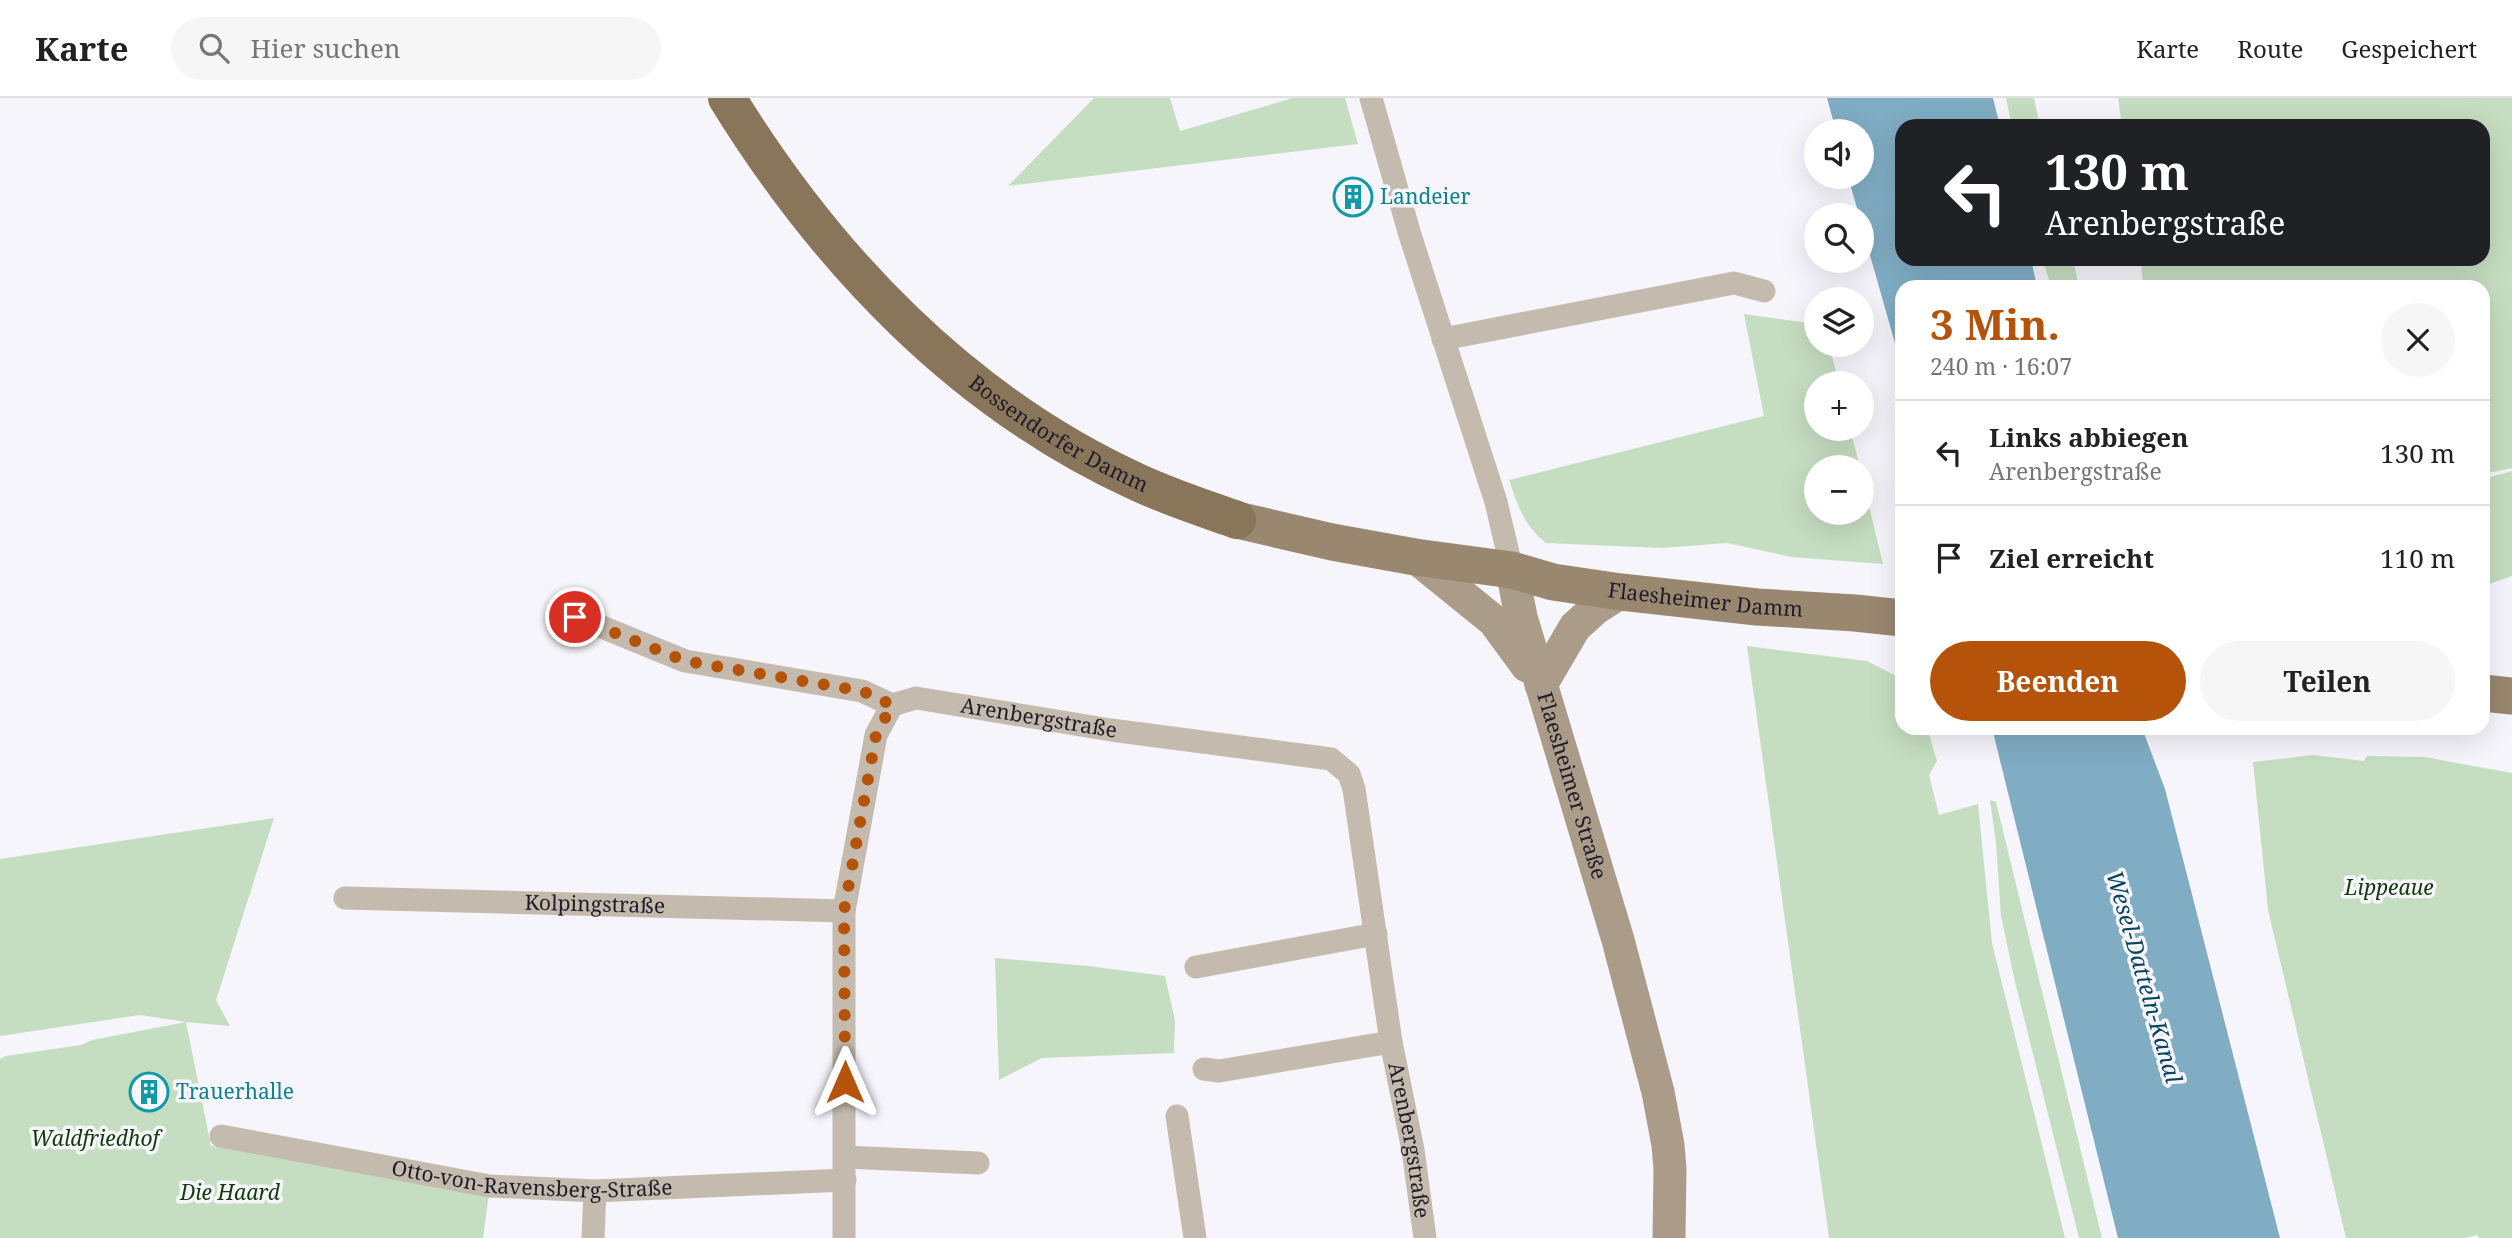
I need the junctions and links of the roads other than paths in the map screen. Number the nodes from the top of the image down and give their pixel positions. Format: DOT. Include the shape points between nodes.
graph roads {
  1 [pos="727,98"];
  2 [pos="1371,98"];
  3 [pos="1764,291"];
  4 [pos="1443,339"];
  5 [pos="1237,520"];
  6 [pos="1415,557"];
  7 [pos="1512,570"];
  8 [pos="1621,592"];
  9 [pos="575,617"];
  10 [pos="1895,617"];
  11 [pos="1541,685"];
  12 [pos="2490,694"];
  13 [pos="2512,696"];
  14 [pos="892,705"];
  15 [pos="345,898"];
  16 [pos="844,911"];
  17 [pos="1376,934"];
  18 [pos="1196,967"];
  19 [pos="1391,1042"];
  20 [pos="1203,1069"];
  21 [pos="1177,1116"];
  22 [pos="221,1136"];
  23 [pos="845,1157"];
  24 [pos="978,1163"];
  25 [pos="845,1180"];
  26 [pos="594,1191"];
  27 [pos="593,1238"];
  28 [pos="844,1238"];
  29 [pos="1195,1238"];
  30 [pos="1425,1238"];
  31 [pos="1669,1238"];
  1 -- 5 [label="highway, Bossendorfer Damm" via="776,174 848,264 926,343 982,390 1102,465"];
  2 -- 4 [label="street, Flaesheimer Straße"];
  3 -- 4 [label="street" via="1734,283"];
  4 -- 7 [label="street, Flaesheimer Straße" via="1496,502"];
  5 -- 6 [label="main road, Bossendorfer Damm"];
  6 -- 7 [label="main road, Bossendorfer Damm"];
  6 -- 11 [label="main road" via="1494,621"];
  7 -- 8 [label="main road, Flaesheimer Damm" via="1553,582"];
  7 -- 11 [label="main road, Flaesheimer Straße"];
  8 -- 10 [label="main road, Flaesheimer Damm"];
  8 -- 11 [label="main road" via="1575,627"];
  9 -- 14 [label="street" via="685,661 862,691"];
  11 -- 31 [label="main road, Flaesheimer Straße" via="1618,940 1658,1093 1670,1170"];
  12 -- 13 [label="main road"];
  14 -- 16 [label="street" via="876,735"];
  14 -- 17 [label="street, Arenbergstraße" via="916,698 1331,759 1349,774 1354,789"];
  15 -- 16 [label="street, Kolpingstraße"];
  16 -- 23 [label="street"];
  17 -- 18 [label="street"];
  17 -- 19 [label="street, Arenbergstraße"];
  19 -- 20 [label="street, Arenbergstraße" via="1219,1071"];
  19 -- 30 [label="street, Arenbergstraße"];
  21 -- 29 [label="street"];
  22 -- 26 [label="street, Otto-von-Ravensberg-Straße" via="490,1186"];
  23 -- 24 [label="street"];
  23 -- 25 [label="street"];
  25 -- 26 [label="street, Otto-von-Ravensberg-Straße"];
  25 -- 28 [label="street"];
  26 -- 27 [label="street"];
}
